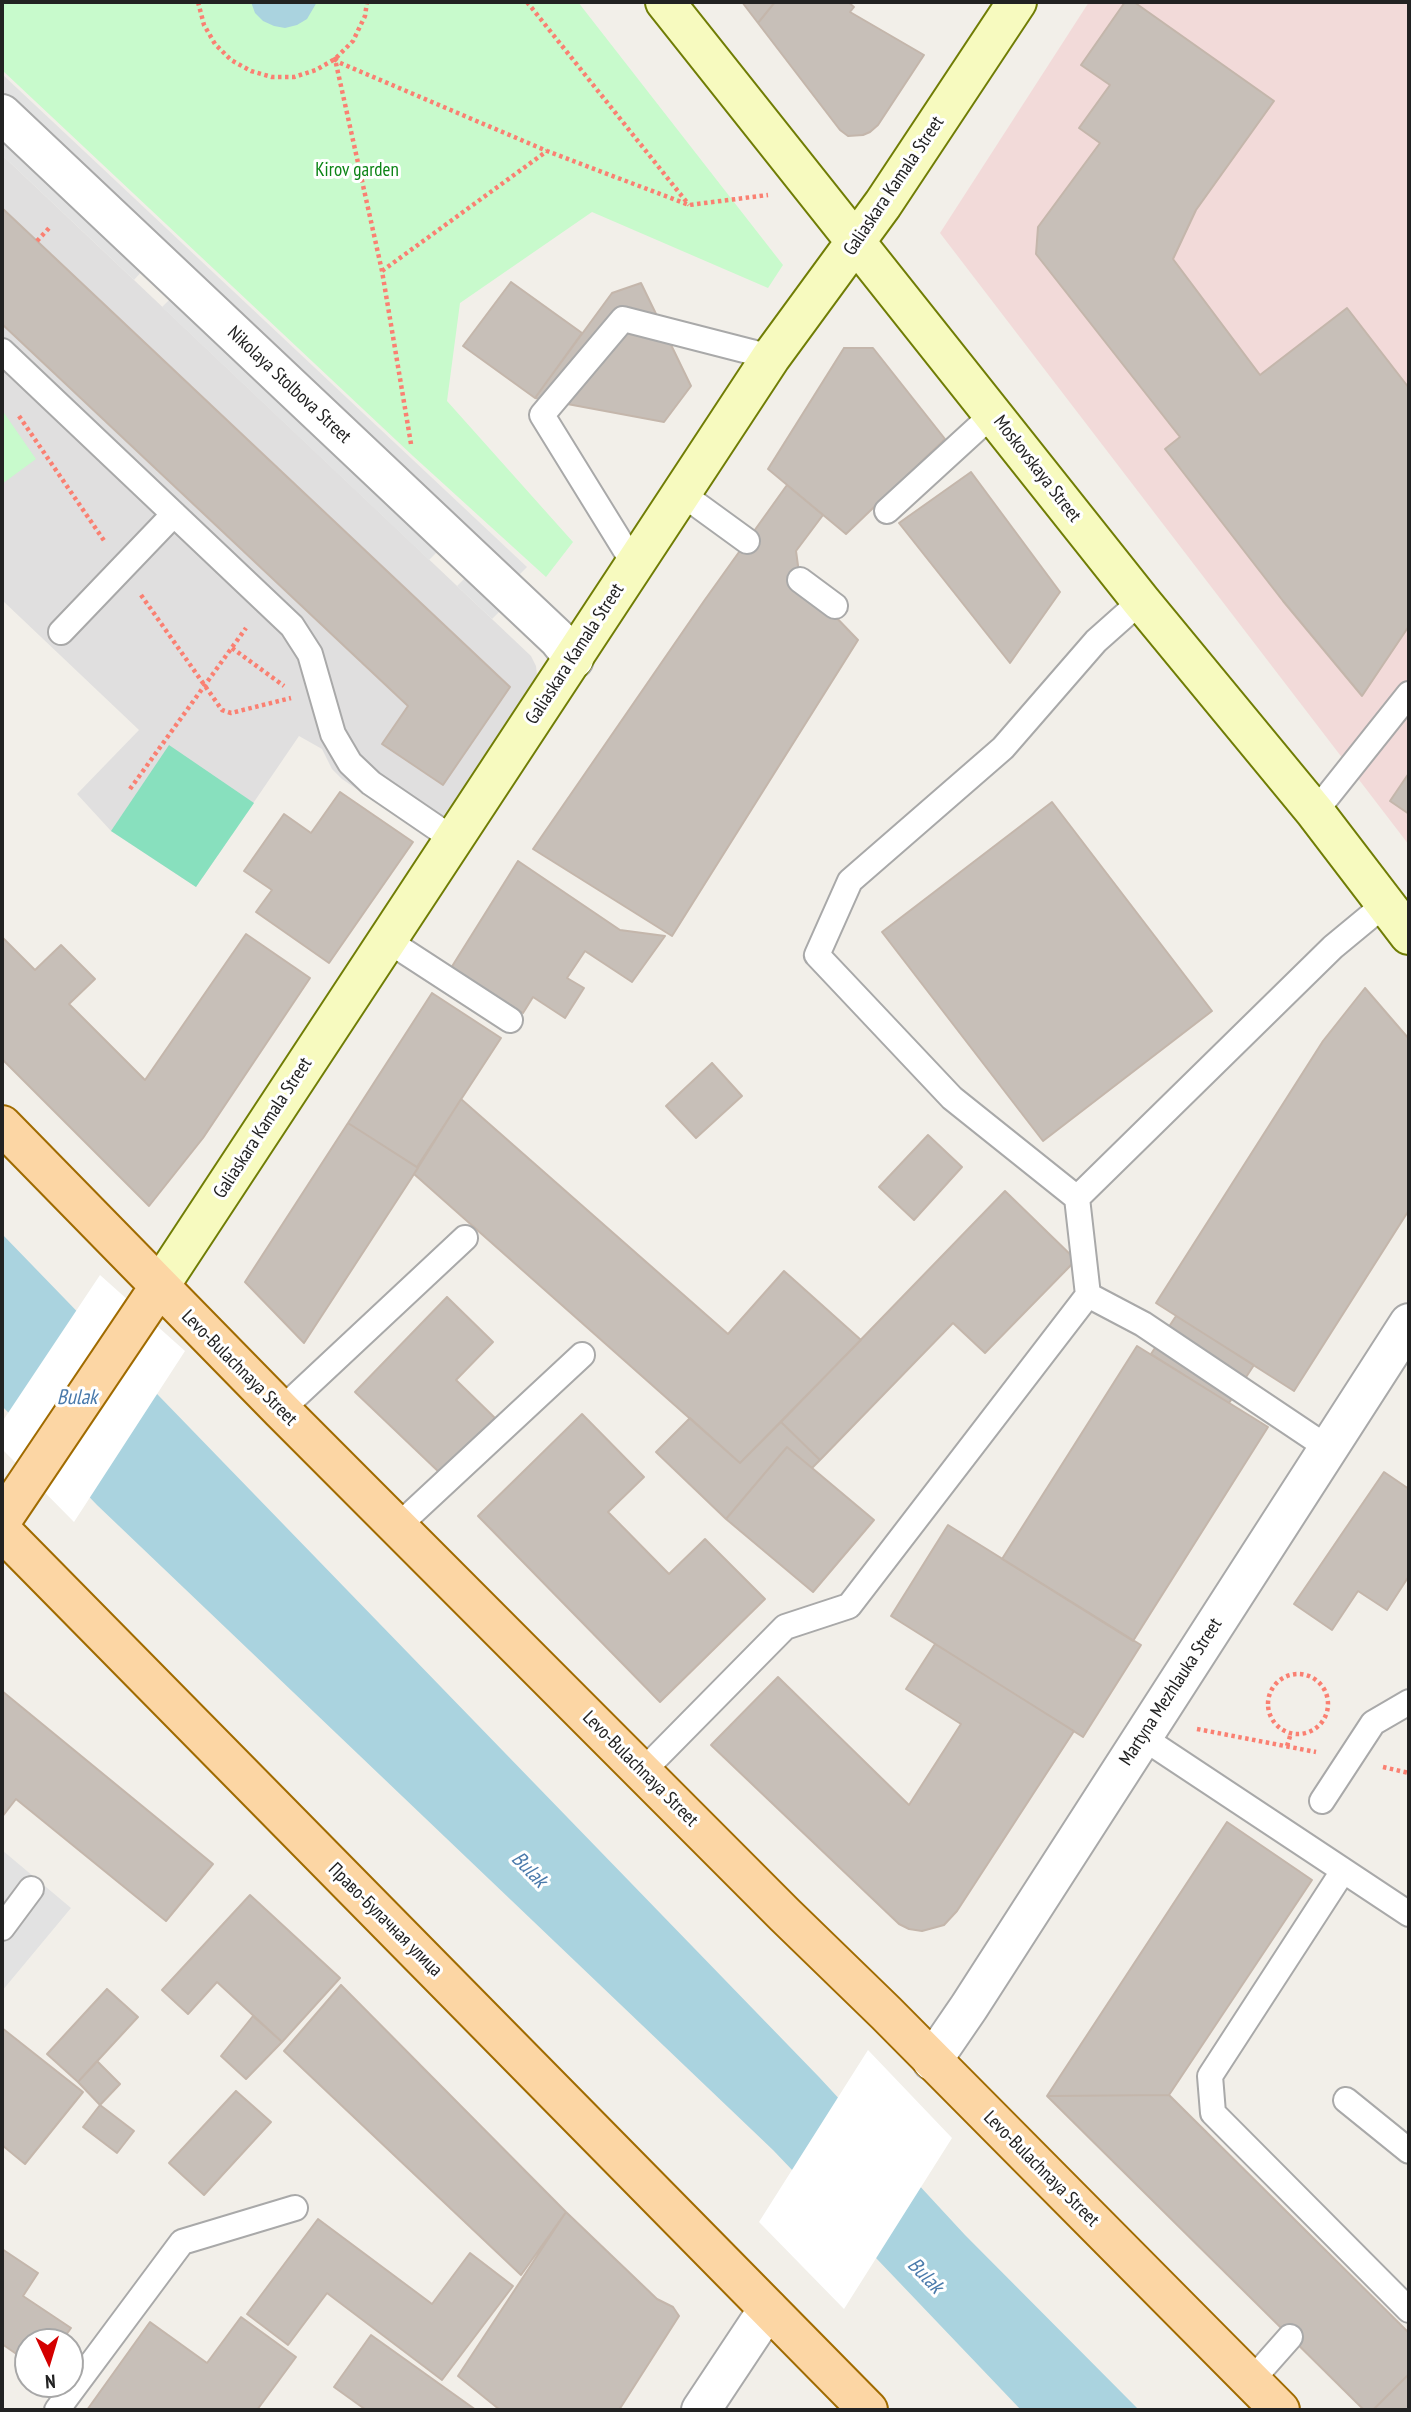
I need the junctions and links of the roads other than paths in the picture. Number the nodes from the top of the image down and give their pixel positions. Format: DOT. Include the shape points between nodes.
graph roads {
  1 [pos="665,2"];
  2 [pos="1017,2"];
  3 [pos="2,114"];
  4 [pos="857,242"];
  5 [pos="2,351"];
  6 [pos="771,357"];
  7 [pos="993,414"];
  8 [pos="681,493"];
  9 [pos="887,511"];
  10 [pos="174,513"];
  11 [pos="747,541"];
  12 [pos="634,564"];
  13 [pos="800,580"];
  14 [pos="1141,601"];
  15 [pos="835,606"];
  16 [pos="61,632"];
  17 [pos="574,659"];
  18 [pos="1409,694"];
  19 [pos="1315,812"];
  20 [pos="453,839"];
  21 [pos="1385,904"];
  22 [pos="1409,935"];
  23 [pos="387,940"];
  24 [pos="510,1020"];
  25 [pos="2,1125"];
  26 [pos="1077,1198"];
  27 [pos="464,1238"];
  28 [pos="1088,1295"];
  29 [pos="151,1300"];
  30 [pos="1409,1323"];
  31 [pos="582,1354"];
  32 [pos="281,1410"];
  33 [pos="1328,1448"];
  34 [pos="2,1520"];
  35 [pos="397,1527"];
  36 [pos="2,1531"];
  37 [pos="1409,1702"];
  38 [pos="1142,1737"];
  39 [pos="642,1772"];
  40 [pos="1322,1801"];
  41 [pos="1343,1871"];
  42 [pos="31,1889"];
  43 [pos="1409,1914"];
  44 [pos="2,1928"];
  45 [pos="932,2061"];
  46 [pos="1346,2099"];
  47 [pos="1409,2151"];
  48 [pos="295,2208"];
  49 [pos="768,2309"];
  50 [pos="1409,2310"];
  51 [pos="1290,2337"];
  52 [pos="1251,2381"];
  53 [pos="57,2410"];
  54 [pos="701,2410"];
  55 [pos="868,2410"];
  56 [pos="1280,2410"];
  1 -- 4 [label="street, Moskovskaya Street"];
  2 -- 4 [label="street, Galiaskara Kamala Street"];
  3 -- 17 [label="street, Nikolaya Stolbova Street"];
  4 -- 6 [label="street, Galiaskara Kamala Street"];
  4 -- 7 [label="street, Moskovskaya Street"];
  5 -- 10 [label="lane"];
  6 -- 8 [label="street, Galiaskara Kamala Street"];
  6 -- 12 [label="lane" via="623,319 542,415"];
  7 -- 9 [label="lane"];
  7 -- 14 [label="street, Moskovskaya Street"];
  8 -- 11 [label="lane"];
  8 -- 12 [label="street, Galiaskara Kamala Street"];
  10 -- 16 [label="lane"];
  10 -- 20 [label="lane" via="292,626 310,654 333,734 350,763 371,783"];
  12 -- 17 [label="street, Galiaskara Kamala Street"];
  13 -- 15 [label="lane"];
  14 -- 19 [label="street, Moskovskaya Street"];
  14 -- 26 [label="lane" via="1096,641 1003,748 850,881 817,955 952,1098"];
  17 -- 20 [label="street, Galiaskara Kamala Street"];
  18 -- 19 [label="lane"];
  19 -- 21 [label="street, Moskovskaya Street"];
  20 -- 23 [label="street, Galiaskara Kamala Street"];
  21 -- 22 [label="street, Moskovskaya Street"];
  21 -- 26 [label="lane" via="1333,947"];
  23 -- 24 [label="lane"];
  23 -- 29 [label="street, Galiaskara Kamala Street"];
  25 -- 29 [label="main road, Levo-Bulachnaya Street"];
  26 -- 28 [label="lane"];
  27 -- 32 [label="lane"];
  28 -- 33 [label="lane" via="1143,1324"];
  28 -- 39 [label="lane" via="849,1606 785,1627"];
  29 -- 32 [label="main road, Levo-Bulachnaya Street"];
  29 -- 34 [label="main road"];
  30 -- 33 [label="street, Martyna Mezhlauka Street"];
  31 -- 35 [label="lane"];
  32 -- 35 [label="main road, Levo-Bulachnaya Street"];
  33 -- 38 [label="street, Martyna Mezhlauka Street"];
  35 -- 39 [label="main road, Levo-Bulachnaya Street"];
  36 -- 49 [label="main road, Право-Булачная улица"];
  37 -- 40 [label="lane" via="1373,1723"];
  38 -- 41 [label="lane"];
  38 -- 45 [label="street, Martyna Mezhlauka Street"];
  39 -- 45 [label="main road, Levo-Bulachnaya Street"];
  41 -- 43 [label="lane"];
  41 -- 50 [label="lane" via="1210,2076 1213,2113 1353,2265"];
  42 -- 44 [label="lane"];
  45 -- 52 [label="main road, Levo-Bulachnaya Street"];
  46 -- 47 [label="lane"];
  48 -- 53 [label="lane" via="182,2242"];
  49 -- 54 [label="street"];
  49 -- 55 [label="main road, Право-Булачная улица"];
  51 -- 52 [label="lane"];
  52 -- 56 [label="main road, Levo-Bulachnaya Street"];
}
